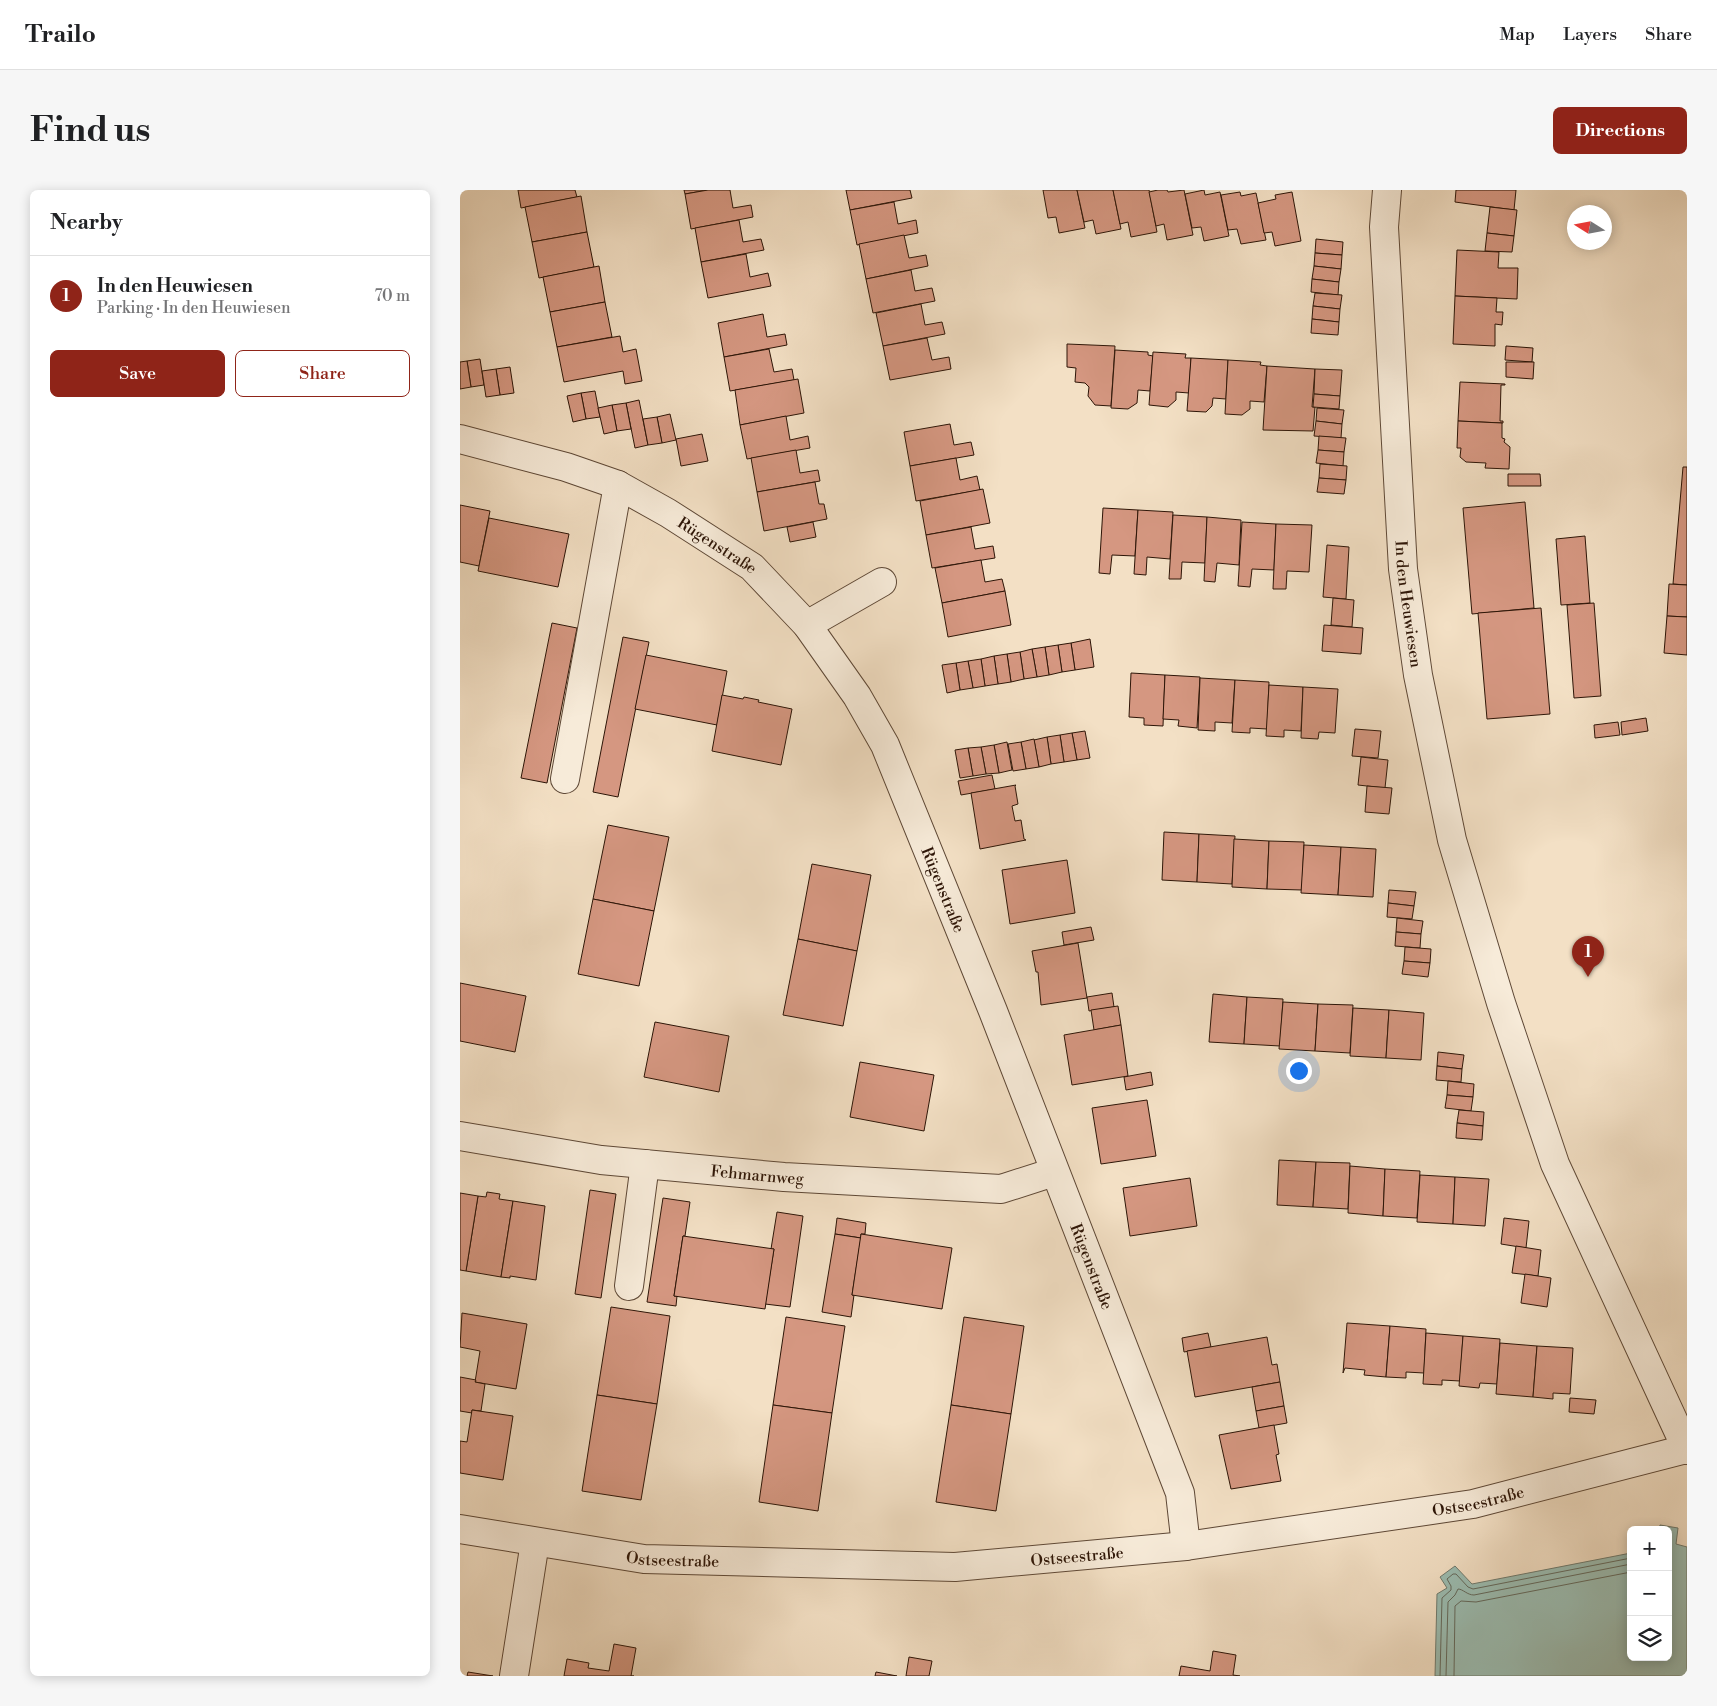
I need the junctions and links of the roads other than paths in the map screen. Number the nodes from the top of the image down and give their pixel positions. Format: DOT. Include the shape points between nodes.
graph roads {
  1 [pos="1387,190"];
  2 [pos="460,439"];
  3 [pos="618,485"];
  4 [pos="882,582"];
  5 [pos="807,626"];
  6 [pos="564,780"];
  7 [pos="460,1136"];
  8 [pos="645,1164"];
  9 [pos="1054,1172"];
  10 [pos="628,1286"];
  11 [pos="1687,1449"];
  12 [pos="460,1529"];
  13 [pos="535,1542"];
  14 [pos="1186,1546"];
  15 [pos="514,1676"];
  1 -- 11 [label="street, In den Heuwiesen" via="1384,227 1403,569 1418,674 1452,840 1501,1003 1555,1164"];
  2 -- 3 [label="street, Rügenstraße" via="566,467"];
  3 -- 5 [label="street, Rügenstraße" via="752,567"];
  3 -- 6 [label="street"];
  4 -- 5 [label="street"];
  5 -- 9 [label="street, Rügenstraße" via="857,696 885,744"];
  7 -- 8 [label="street, Fehmarnweg" via="601,1160"];
  8 -- 9 [label="street, Fehmarnweg" via="784,1177 1001,1189"];
  8 -- 10 [label="street"];
  9 -- 14 [label="street, Rügenstraße" via="1180,1492"];
  11 -- 14 [label="street, Ostseestraße" via="1473,1504"];
  12 -- 13 [label="street, Ostseestraße"];
  13 -- 14 [label="street, Ostseestraße" via="644,1559 955,1567"];
  13 -- 15 [label="street"];
}
